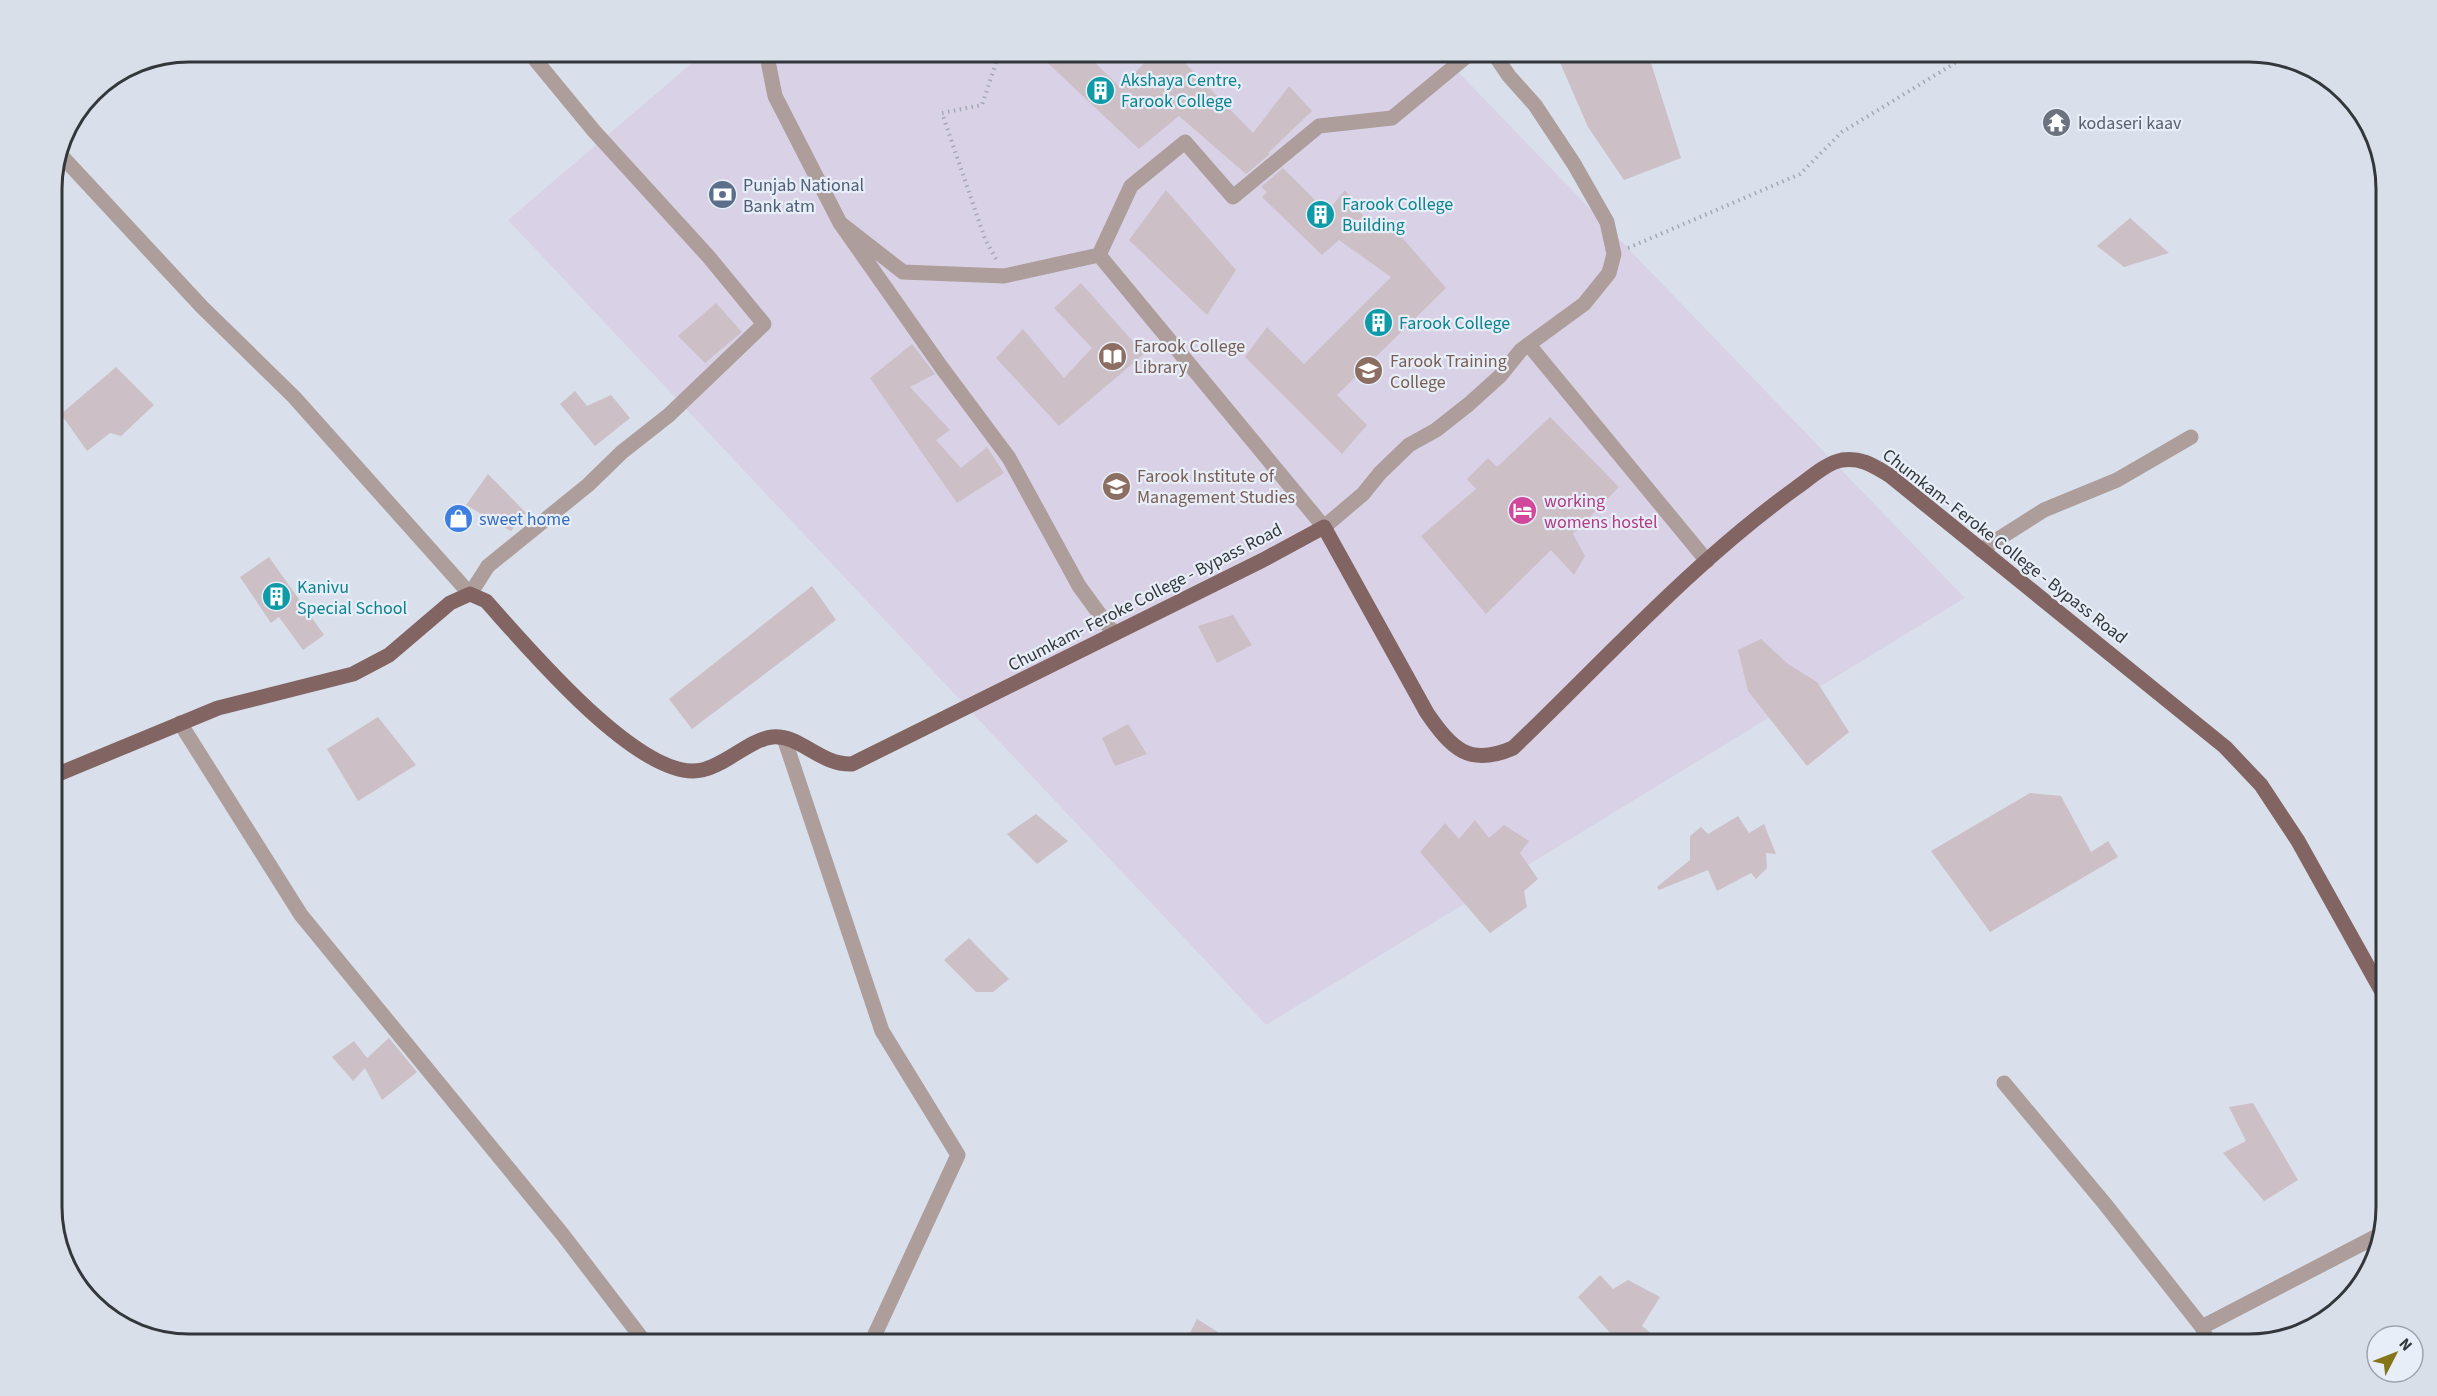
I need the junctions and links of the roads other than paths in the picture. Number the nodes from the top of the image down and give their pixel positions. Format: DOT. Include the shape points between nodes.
graph roads {
  1 [pos="537,62"];
  2 [pos="768,62"];
  3 [pos="1460,62"];
  4 [pos="1499,62"];
  5 [pos="560,90"];
  6 [pos="555,105"];
  7 [pos="65,160"];
  8 [pos="840,224"];
  9 [pos="1099,255"];
  10 [pos="1529,345"];
  11 [pos="2192,436"];
  12 [pos="1324,527"];
  13 [pos="1981,550"];
  14 [pos="1707,561"];
  15 [pos="470,594"];
  16 [pos="1113,634"];
  17 [pos="180,723"];
  18 [pos="784,738"];
  19 [pos="62,772"];
  20 [pos="2376,981"];
  21 [pos="2004,1083"];
  22 [pos="2371,1239"];
  23 [pos="2202,1327"];
  24 [pos="639,1334"];
  25 [pos="875,1334"];
  26 [pos="2205,1334"];
  1 -- 5 [label="street"];
  2 -- 8 [label="street" via="775,96"];
  3 -- 9 [label="street" via="1392,118 1319,126 1233,196 1185,142 1131,186"];
  4 -- 10 [label="street" via="1535,105 1574,164 1607,222 1614,254 1609,273 1584,304"];
  5 -- 6 [label="street"];
  5 -- 15 [label="street" via="764,324 669,415 488,566"];
  7 -- 15 [label="street" via="202,307 294,397"];
  8 -- 9 [label="street" via="903,272 1004,276"];
  8 -- 16 [label="street" via="1009,458 1079,586"];
  9 -- 12 [label="street"];
  10 -- 12 [label="street" via="1469,404 1409,445 1363,494"];
  10 -- 14 [label="street"];
  11 -- 13 [label="street" via="2116,480 2044,510"];
  12 -- 14 [label="main road, Chumkam- Feroke College - Bypass Road" via="1427,713 1441,733 1471,756 1493,757 1513,748"];
  12 -- 16 [label="main road, Chumkam- Feroke College - Bypass Road"];
  13 -- 14 [label="main road, Chumkam- Feroke College - Bypass Road" via="1889,475 1865,461 1842,460 1824,468 1773,505"];
  13 -- 20 [label="main road, Chumkam- Feroke College - Bypass Road" via="2225,747 2261,785 2298,841"];
  15 -- 17 [label="main road" via="450,603 389,655 353,674 218,708"];
  15 -- 18 [label="main road" via="486,601 568,690 621,737 666,766 703,770 771,737"];
  16 -- 18 [label="main road, Chumkam- Feroke College - Bypass Road" via="852,764 827,761"];
  17 -- 19 [label="main road"];
  17 -- 24 [label="street" via="301,915 563,1235"];
  18 -- 25 [label="street" via="882,1031 958,1155"];
  21 -- 23 [label="street"];
  22 -- 23 [label="street"];
  23 -- 26 [label="street"];
}
